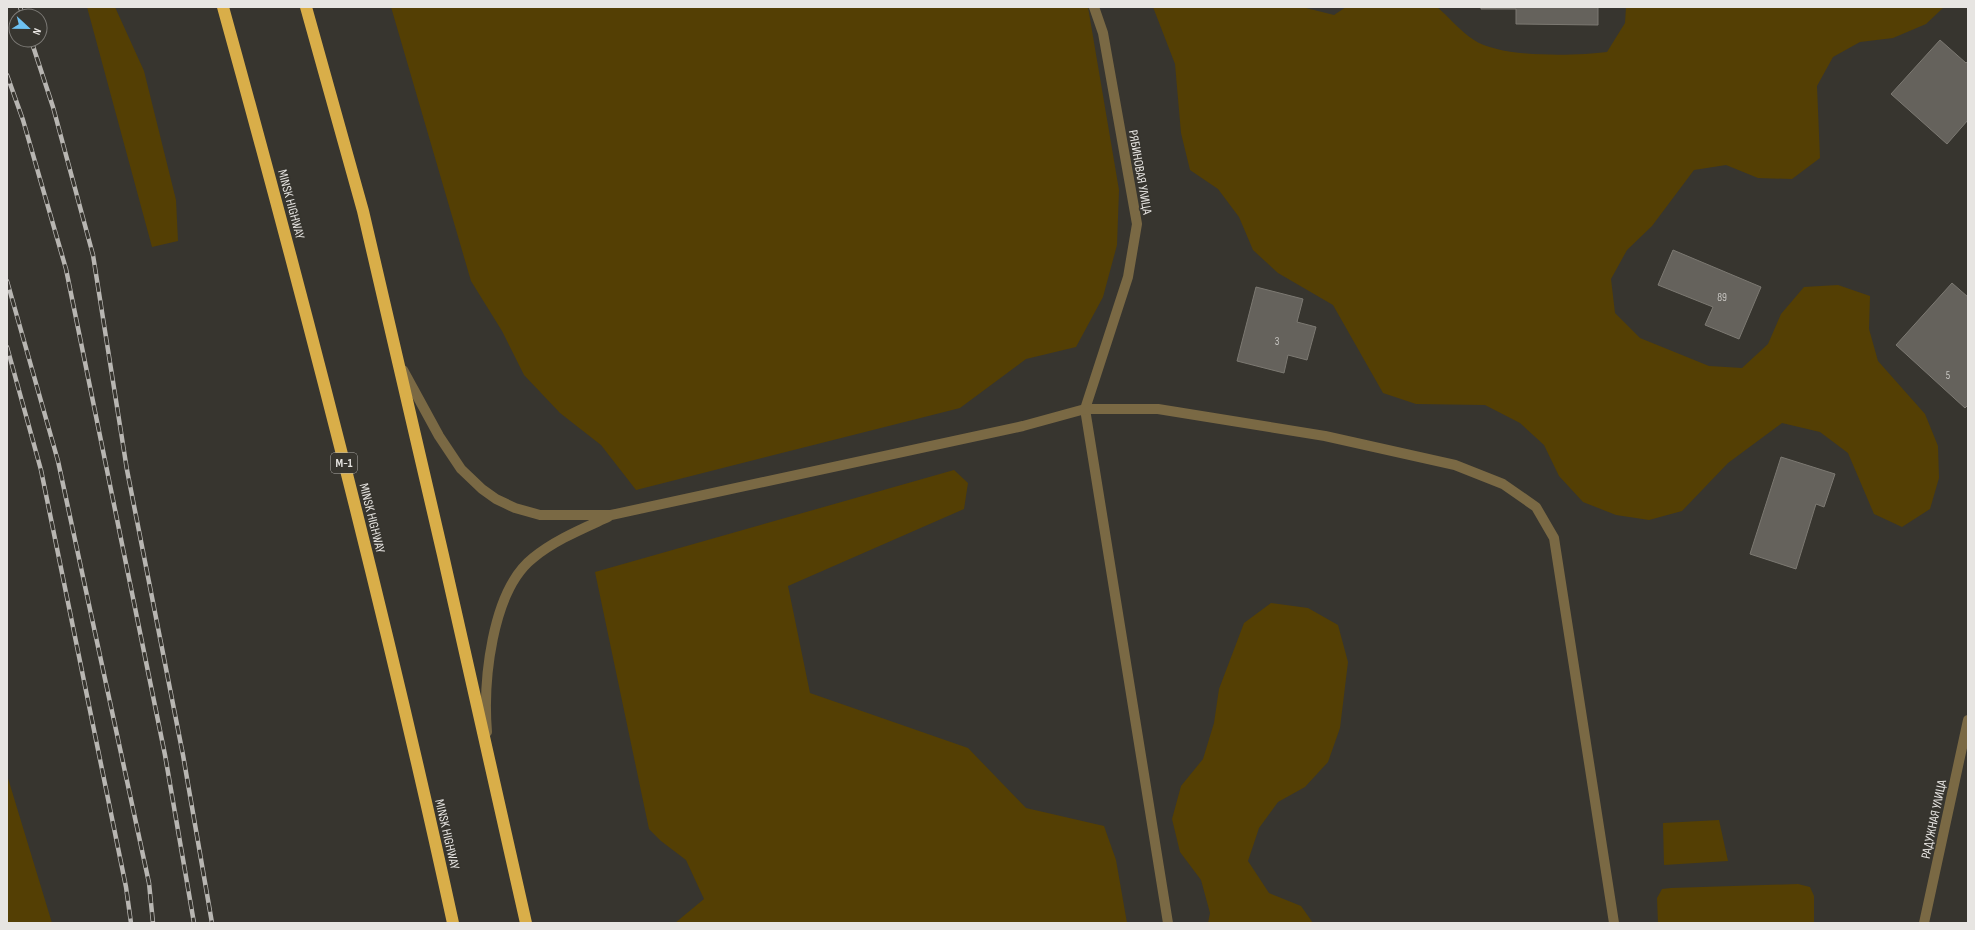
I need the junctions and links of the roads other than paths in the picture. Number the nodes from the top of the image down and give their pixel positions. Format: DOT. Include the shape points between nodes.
graph roads {
  1 [pos="223,7"];
  2 [pos="306,7"];
  3 [pos="1094,7"];
  4 [pos="398,362"];
  5 [pos="1085,409"];
  6 [pos="611,515"];
  7 [pos="1968,720"];
  8 [pos="489,760"];
  9 [pos="453,923"];
  10 [pos="526,923"];
  11 [pos="1168,923"];
  12 [pos="1614,923"];
  13 [pos="1924,923"];
  1 -- 9 [label="highway, MINSK HIGHWAY / М-1" via="290,247 374,580"];
  2 -- 4 [label="highway" via="363,210"];
  3 -- 5 [label="street, РЯБИНОВАЯ УЛИЦА" via="1103,33 1137,224 1128,277"];
  4 -- 6 [label="street" via="452,456 461,469 482,489 515,508 540,515"];
  4 -- 8 [label="highway"];
  5 -- 6 [label="street" via="1023,426"];
  5 -- 11 [label="street"];
  5 -- 12 [label="street" via="1158,409 1325,436 1455,466 1503,484 1536,506 1554,538"];
  6 -- 8 [label="street" via="557,542 532,558 514,579 501,608 491,648 485,705"];
  7 -- 13 [label="street, РАДУЖНАЯ УЛИЦА"];
  8 -- 10 [label="highway"];
}
